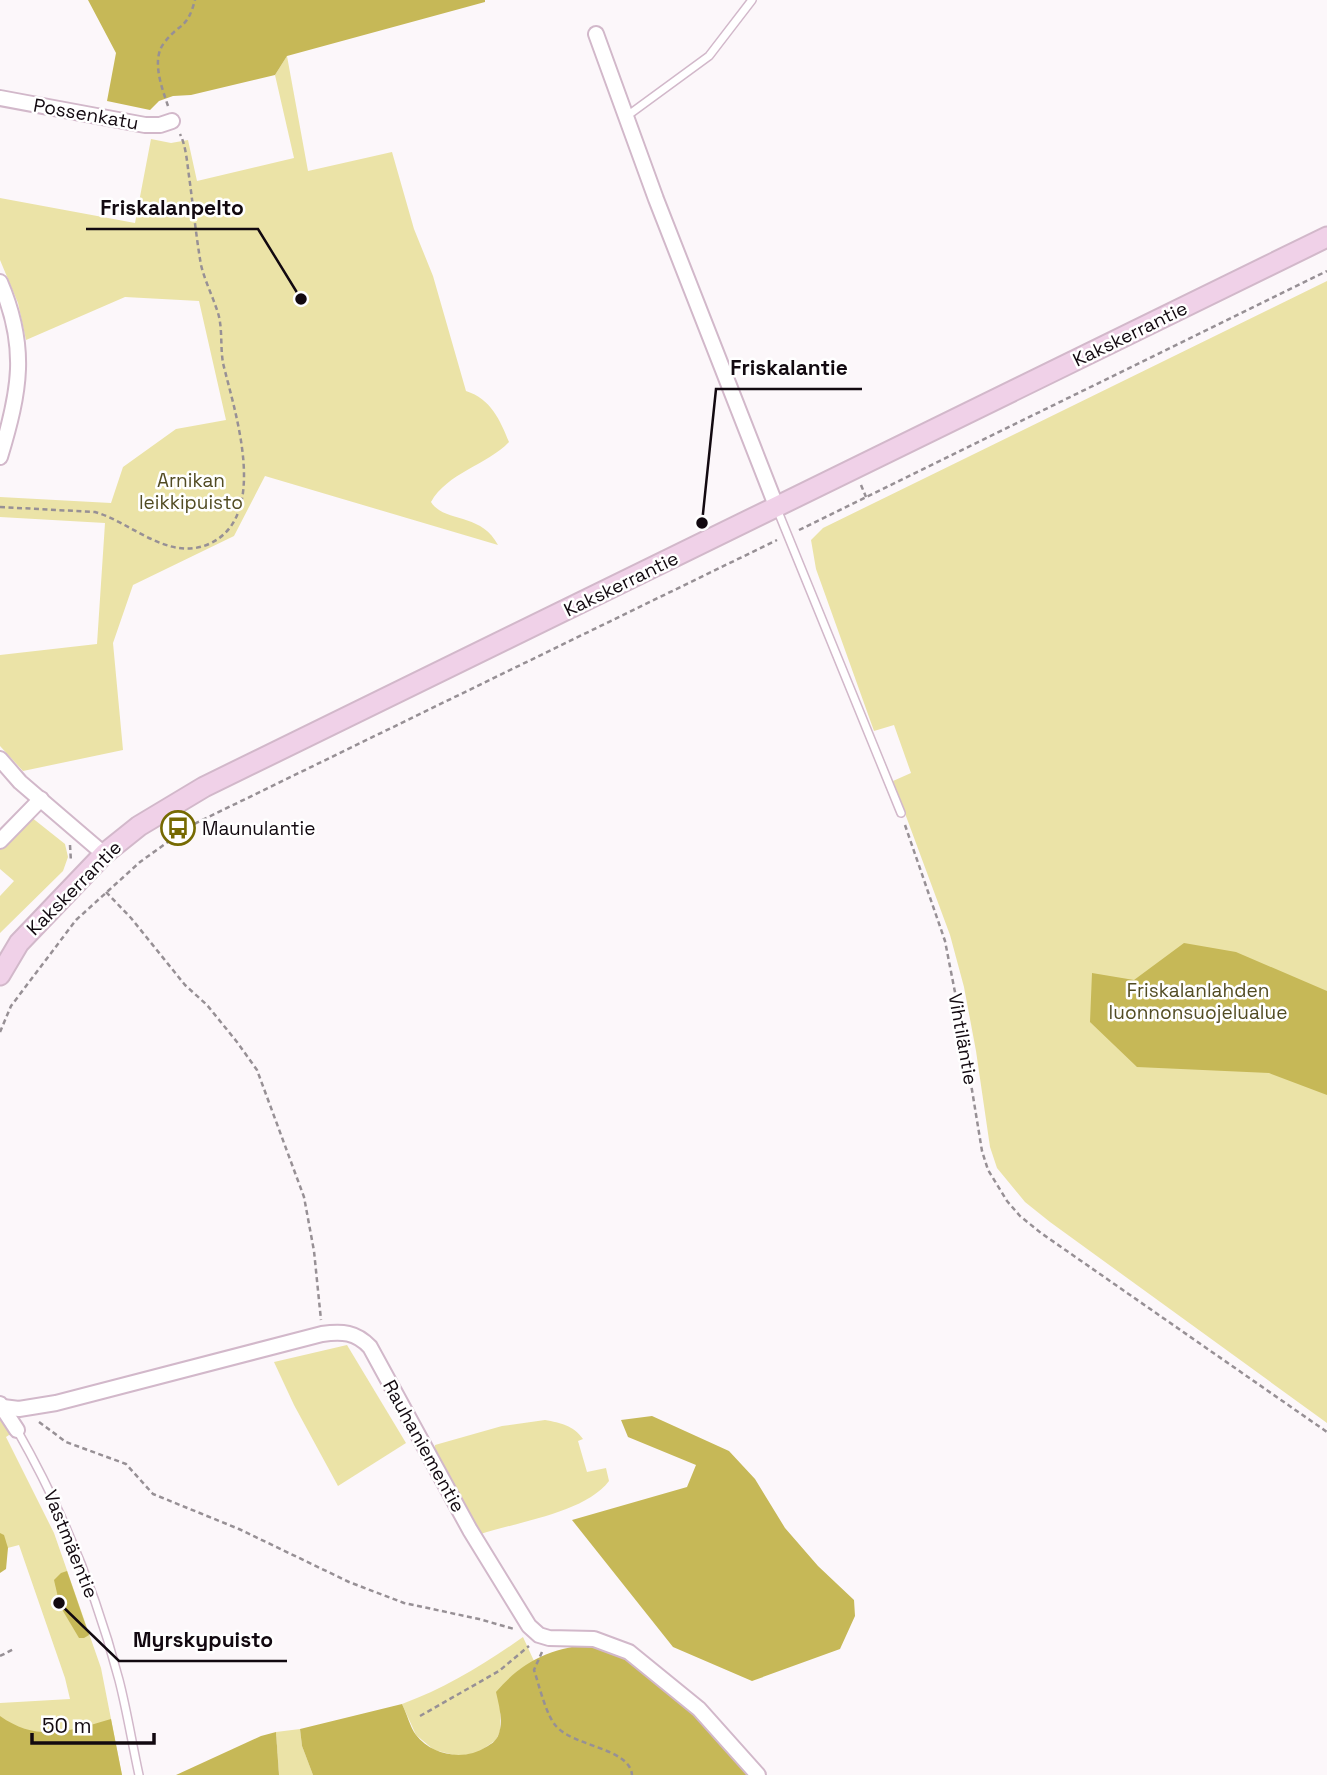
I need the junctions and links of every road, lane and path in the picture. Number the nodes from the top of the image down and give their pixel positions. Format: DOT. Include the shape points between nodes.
graph roads {
  1 [pos="195,0"];
  2 [pos="752,0"];
  3 [pos="596,34"];
  4 [pos="0,98"];
  5 [pos="626,117"];
  6 [pos="172,121"];
  7 [pos="1327,237"];
  8 [pos="1327,271"];
  9 [pos="0,282"];
  10 [pos="0,457"];
  11 [pos="861,485"];
  12 [pos="866,497"];
  13 [pos="0,507"];
  14 [pos="777,508"];
  15 [pos="789,534"];
  16 [pos="0,759"];
  17 [pos="41,799"];
  18 [pos="901,813"];
  19 [pos="0,841"];
  20 [pos="67,841"];
  21 [pos="104,854"];
  22 [pos="68,869"];
  23 [pos="105,892"];
  24 [pos="0,975"];
  25 [pos="0,1032"];
  26 [pos="322,1334"];
  27 [pos="1,1406"];
  28 [pos="19,1409"];
  29 [pos="18,1430"];
  30 [pos="1327,1432"];
  31 [pos="539,1633"];
  32 [pos="14,1649"];
  33 [pos="0,1657"];
  34 [pos="420,1716"];
  35 [pos="139,1775"];
  36 [pos="632,1775"];
  37 [pos="758,1775"];
  1 -- 6 [label="path" via="190,19 162,44 158,70"];
  2 -- 5 [label="lane" via="709,56"];
  3 -- 5 [label="street"];
  4 -- 6 [label="street, Possenkatu" via="145,125"];
  5 -- 14 [label="street"];
  6 -- 13 [label="path" via="182,137 204,279 218,311 223,361 244,454 236,514 220,537 185,548 151,539 95,512"];
  7 -- 14 [label="main road, Kakskerrantie"];
  8 -- 12 [label="path"];
  9 -- 10 [label="street" via="14,319 18,355 17,395"];
  11 -- 12 [label="path"];
  12 -- 15 [label="path"];
  14 -- 15 [label="lane"];
  14 -- 21 [label="main road, Kakskerrantie" via="204,787"];
  15 -- 18 [label="lane"];
  15 -- 23 [label="path" via="180,830"];
  16 -- 17 [label="street"];
  17 -- 19 [label="street"];
  17 -- 21 [label="street"];
  18 -- 30 [label="path, Vihtiläntie" via="945,941 982,1151 997,1186 1020,1216 1041,1233"];
  20 -- 22 [label="path" via="71,852"];
  21 -- 24 [label="main road, Kakskerrantie" via="19,943"];
  23 -- 25 [label="path" via="59,941 11,1006"];
  23 -- 26 [label="path" via="207,1005 257,1070 304,1197"];
  26 -- 28 [label="street, Rauhaniementie"];
  26 -- 31 [label="street, Rauhaniementie" via="347,1332 370,1347 470,1530"];
  27 -- 28 [label="street, Rauhaniementie"];
  27 -- 29 [label="street, Vastmäentie"];
  28 -- 31 [label="path" via="66,1443 126,1464 153,1494 349,1582 404,1603"];
  29 -- 35 [label="lane, Vastmäentie" via="71,1537 102,1623"];
  31 -- 34 [label="path" via="499,1671"];
  31 -- 36 [label="path" via="534,1670 555,1725 571,1739 618,1755"];
  31 -- 37 [label="street" via="594,1639 629,1652 699,1709"];
  32 -- 33 [label="path"];
}
